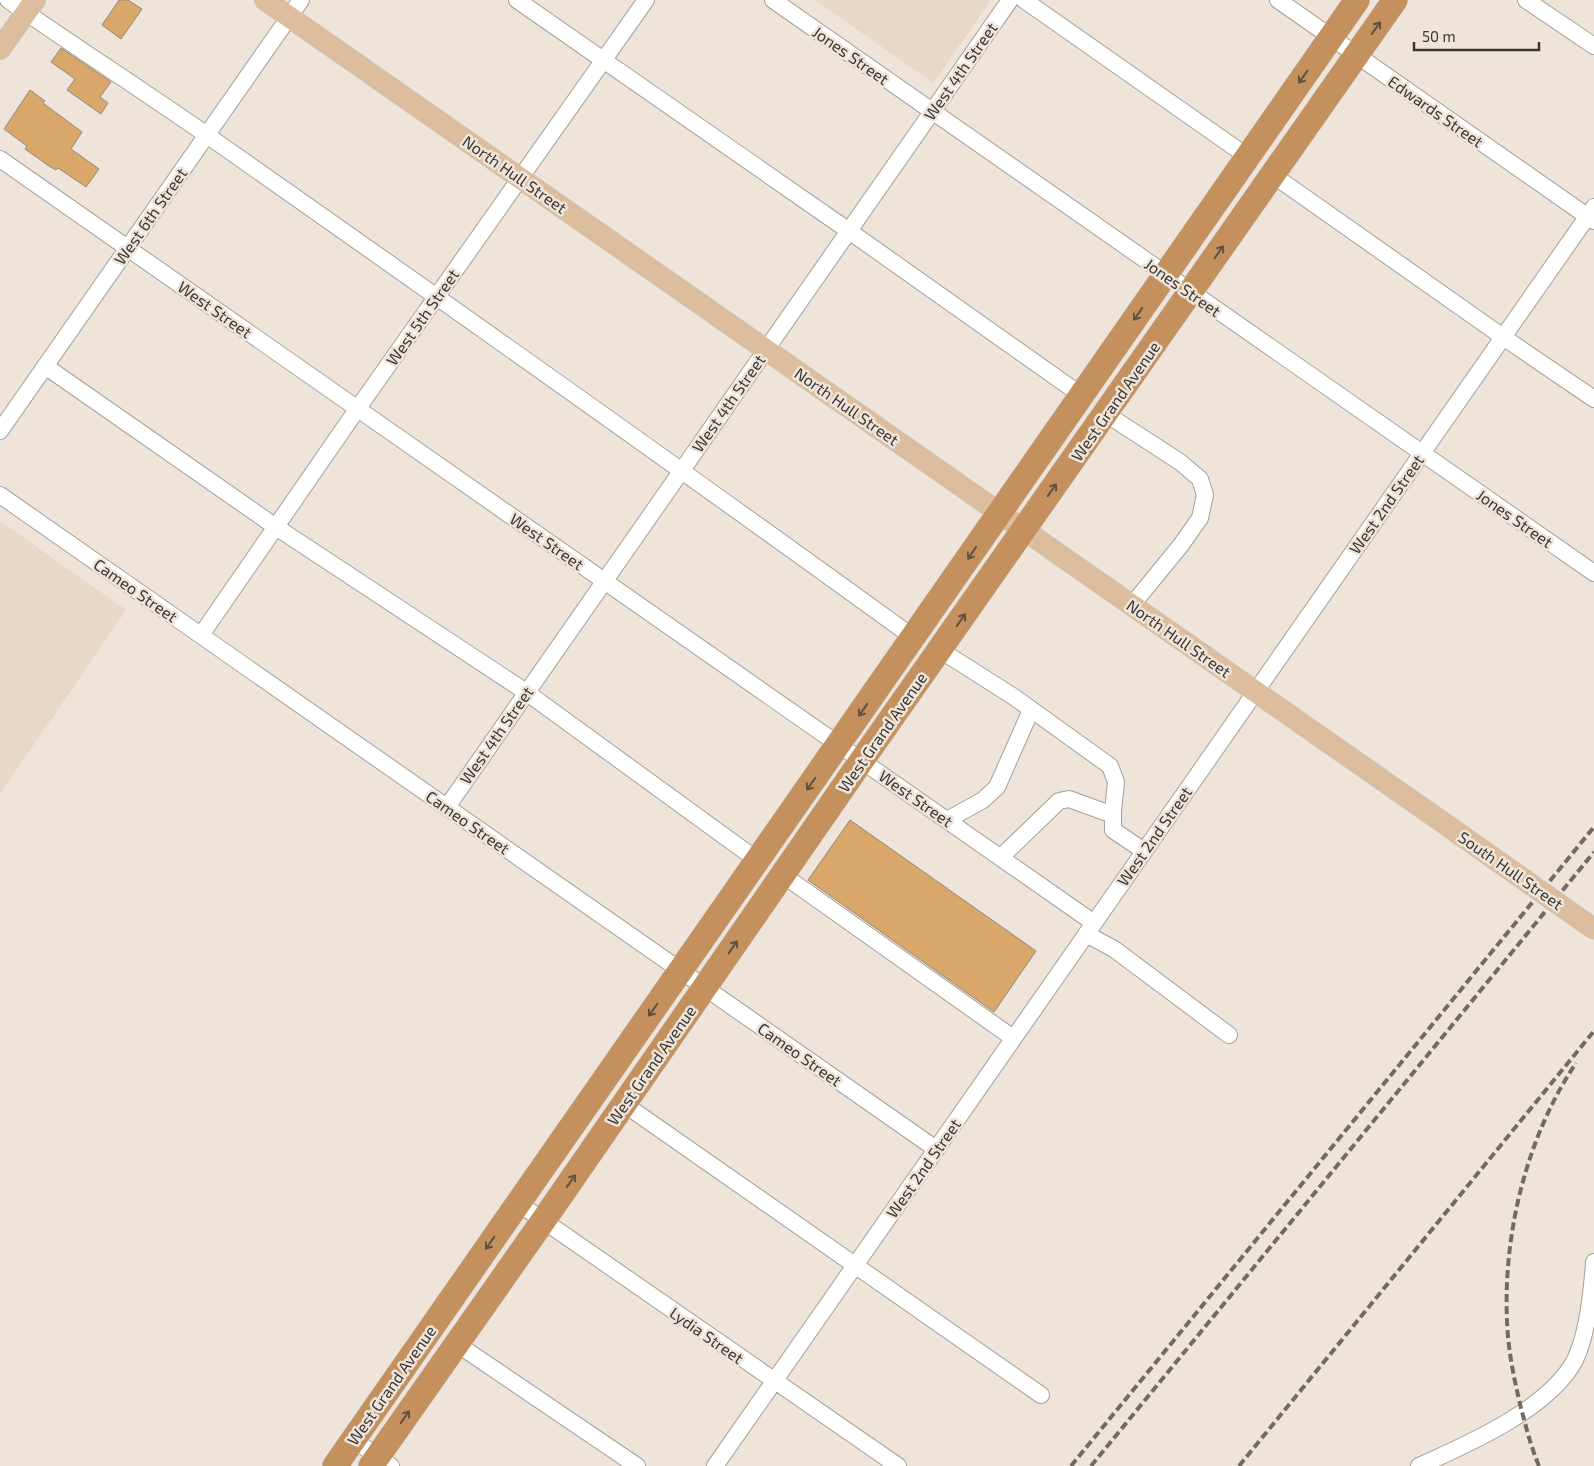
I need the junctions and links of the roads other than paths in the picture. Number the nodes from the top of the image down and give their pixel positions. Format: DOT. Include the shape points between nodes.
graph roads {
  1 [pos="8,0"];
  2 [pos="265,0"];
  3 [pos="517,0"];
  4 [pos="646,0"];
  5 [pos="773,0"];
  6 [pos="1010,0"];
  7 [pos="1024,0"];
  8 [pos="1278,0"];
  9 [pos="1357,0"];
  10 [pos="1395,0"];
  11 [pos="1526,0"];
  12 [pos="30,6"];
  13 [pos="295,8"];
  14 [pos="1331,38"];
  15 [pos="1594,46"];
  16 [pos="0,50"];
  17 [pos="1357,56"];
  18 [pos="603,60"];
  19 [pos="932,111"];
  20 [pos="207,135"];
  21 [pos="1248,157"];
  22 [pos="0,159"];
  23 [pos="1273,175"];
  24 [pos="520,178"];
  25 [pos="1592,215"];
  26 [pos="849,230"];
  27 [pos="128,248"];
  28 [pos="1165,274"];
  29 [pos="1191,292"];
  30 [pos="437,296"];
  31 [pos="1503,337"];
  32 [pos="766,350"];
  33 [pos="45,366"];
  34 [pos="1081,395"];
  35 [pos="1594,399"];
  36 [pos="358,408"];
  37 [pos="1106,414"];
  38 [pos="0,431"];
  39 [pos="1422,453"];
  40 [pos="682,470"];
  41 [pos="0,495"];
  42 [pos="1000,512"];
  43 [pos="276,526"];
  44 [pos="1024,530"];
  45 [pos="1594,573"];
  46 [pos="605,581"];
  47 [pos="1132,605"];
  48 [pos="201,635"];
  49 [pos="914,638"];
  50 [pos="940,650"];
  51 [pos="526,692"];
  52 [pos="1256,692"];
  53 [pos="1031,710"];
  54 [pos="839,744"];
  55 [pos="862,760"];
  56 [pos="447,807"];
  57 [pos="1428,812"];
  58 [pos="1113,815"];
  59 [pos="947,820"];
  60 [pos="1144,852"];
  61 [pos="1001,857"];
  62 [pos="757,860"];
  63 [pos="783,875"];
  64 [pos="1090,928"];
  65 [pos="1594,929"];
  66 [pos="681,970"];
  67 [pos="705,987"];
  68 [pos="1229,1036"];
  69 [pos="1013,1038"];
  70 [pos="624,1104"];
  71 [pos="936,1148"];
  72 [pos="518,1203"];
  73 [pos="543,1221"];
  74 [pos="1594,1262"];
  75 [pos="855,1265"];
  76 [pos="457,1344"];
  77 [pos="774,1381"];
  78 [pos="1041,1395"];
  79 [pos="354,1440"];
  80 [pos="380,1463"];
  81 [pos="335,1466"];
  82 [pos="637,1466"];
  83 [pos="715,1466"];
  84 [pos="898,1466"];
  85 [pos="1419,1466"];
  1 -- 12 [label="street"];
  2 -- 13 [label="main road, North Hull Street"];
  3 -- 18 [label="street"];
  4 -- 18 [label="street, West 5th Street"];
  5 -- 19 [label="street, Jones Street"];
  6 -- 19 [label="street, West 4th Street"];
  7 -- 21 [label="street"];
  8 -- 14 [label="street, Edwards Street"];
  9 -- 14 [label="highway, West Grand Avenue"];
  17 -- 10 [label="highway, West Grand Avenue, one-way"];
  11 -- 15 [label="street"];
  12 -- 16 [label="main road"];
  12 -- 20 [label="street"];
  13 -- 20 [label="street, West 6th Street"];
  13 -- 24 [label="main road, North Hull Street"];
  14 -- 17 [label="street, Edwards Street"];
  14 -- 21 [label="highway, West Grand Avenue, one-way"];
  17 -- 23 [label="highway, West Grand Avenue"];
  17 -- 25 [label="street, Edwards Street"];
  18 -- 24 [label="street, West 5th Street"];
  18 -- 26 [label="street"];
  19 -- 26 [label="street, West 4th Street"];
  19 -- 28 [label="street, Jones Street"];
  20 -- 27 [label="street, West 6th Street"];
  20 -- 30 [label="street"];
  21 -- 28 [label="highway, West Grand Avenue"];
  22 -- 27 [label="street, West Street"];
  29 -- 23 [label="highway, West Grand Avenue, one-way"];
  23 -- 31 [label="street"];
  24 -- 30 [label="street, West 5th Street"];
  24 -- 32 [label="main road, North Hull Street"];
  25 -- 31 [label="street, West 2nd Street"];
  26 -- 32 [label="street, West 4th Street"];
  26 -- 34 [label="street"];
  27 -- 33 [label="street, West 6th Street"];
  27 -- 36 [label="street, West Street"];
  28 -- 29 [label="street, Jones Street"];
  28 -- 34 [label="highway, West Grand Avenue, one-way"];
  29 -- 37 [label="highway, West Grand Avenue"];
  29 -- 39 [label="street, Jones Street"];
  30 -- 36 [label="street, West 5th Street"];
  30 -- 40 [label="street"];
  31 -- 35 [label="street"];
  31 -- 39 [label="street, West 2nd Street"];
  32 -- 40 [label="street, West 4th Street"];
  32 -- 42 [label="main road, North Hull Street"];
  33 -- 38 [label="street, West 6th Street"];
  33 -- 43 [label="street"];
  34 -- 42 [label="highway, West Grand Avenue"];
  36 -- 43 [label="street, West 5th Street"];
  36 -- 46 [label="street, West Street"];
  44 -- 37 [label="highway, West Grand Avenue, one-way"];
  37 -- 47 [label="street" via="1200,479 1205,495 1200,518"];
  39 -- 45 [label="street, Jones Street"];
  39 -- 52 [label="street, West 2nd Street"];
  40 -- 46 [label="street, West 4th Street"];
  40 -- 49 [label="street"];
  41 -- 48 [label="street, Cameo Street"];
  42 -- 44 [label="main road, North Hull Street"];
  42 -- 49 [label="highway, West Grand Avenue, one-way"];
  43 -- 48 [label="street, West 5th Street"];
  43 -- 51 [label="street"];
  44 -- 47 [label="main road, North Hull Street"];
  50 -- 44 [label="highway, West Grand Avenue, one-way"];
  46 -- 51 [label="street, West 4th Street"];
  46 -- 54 [label="street, West Street"];
  47 -- 52 [label="main road, North Hull Street"];
  48 -- 56 [label="street, Cameo Street"];
  49 -- 54 [label="highway, West Grand Avenue, one-way"];
  50 -- 53 [label="street"];
  50 -- 55 [label="highway, West Grand Avenue"];
  51 -- 56 [label="street, West 4th Street"];
  51 -- 62 [label="street"];
  52 -- 57 [label="main road, North Hull Street"];
  52 -- 60 [label="street, West 2nd Street"];
  53 -- 58 [label="street" via="1110,766 1116,782"];
  53 -- 59 [label="street" via="997,787 983,800"];
  54 -- 55 [label="street, West Street"];
  54 -- 62 [label="highway, West Grand Avenue, one-way"];
  55 -- 59 [label="street, West Street"];
  55 -- 63 [label="highway, West Grand Avenue"];
  56 -- 66 [label="street, Cameo Street"];
  57 -- 65 [label="main road, South Hull Street, bridge"];
  58 -- 60 [label="street" via="1113,830"];
  58 -- 61 [label="street" via="1069,799 1059,801"];
  59 -- 61 [label="street, West Street"];
  60 -- 64 [label="street, West 2nd Street"];
  61 -- 64 [label="street, West Street"];
  62 -- 66 [label="highway, West Grand Avenue"];
  67 -- 63 [label="highway, West Grand Avenue, one-way"];
  63 -- 69 [label="street"];
  64 -- 68 [label="street, West Street"];
  64 -- 69 [label="street, West 2nd Street"];
  66 -- 67 [label="street, Cameo Street"];
  66 -- 72 [label="highway, West Grand Avenue, one-way"];
  67 -- 70 [label="highway, West Grand Avenue"];
  67 -- 71 [label="street, Cameo Street"];
  69 -- 71 [label="street, West 2nd Street"];
  73 -- 70 [label="highway, West Grand Avenue, one-way"];
  70 -- 75 [label="street"];
  71 -- 75 [label="street, West 2nd Street"];
  72 -- 73 [label="street, Lydia Street"];
  72 -- 79 [label="highway, West Grand Avenue, one-way"];
  73 -- 76 [label="highway, West Grand Avenue"];
  73 -- 77 [label="street, Lydia Street"];
  74 -- 85 [label="street" via="1585,1334 1575,1360 1554,1388 1522,1412 1465,1445"];
  75 -- 77 [label="street, West 2nd Street"];
  75 -- 78 [label="street"];
  80 -- 76 [label="highway, West Grand Avenue, one-way"];
  76 -- 82 [label="street"];
  77 -- 83 [label="street, West 2nd Street"];
  77 -- 84 [label="street, Lydia Street"];
  79 -- 80 [label="street"];
  79 -- 81 [label="highway, West Grand Avenue"];
}
